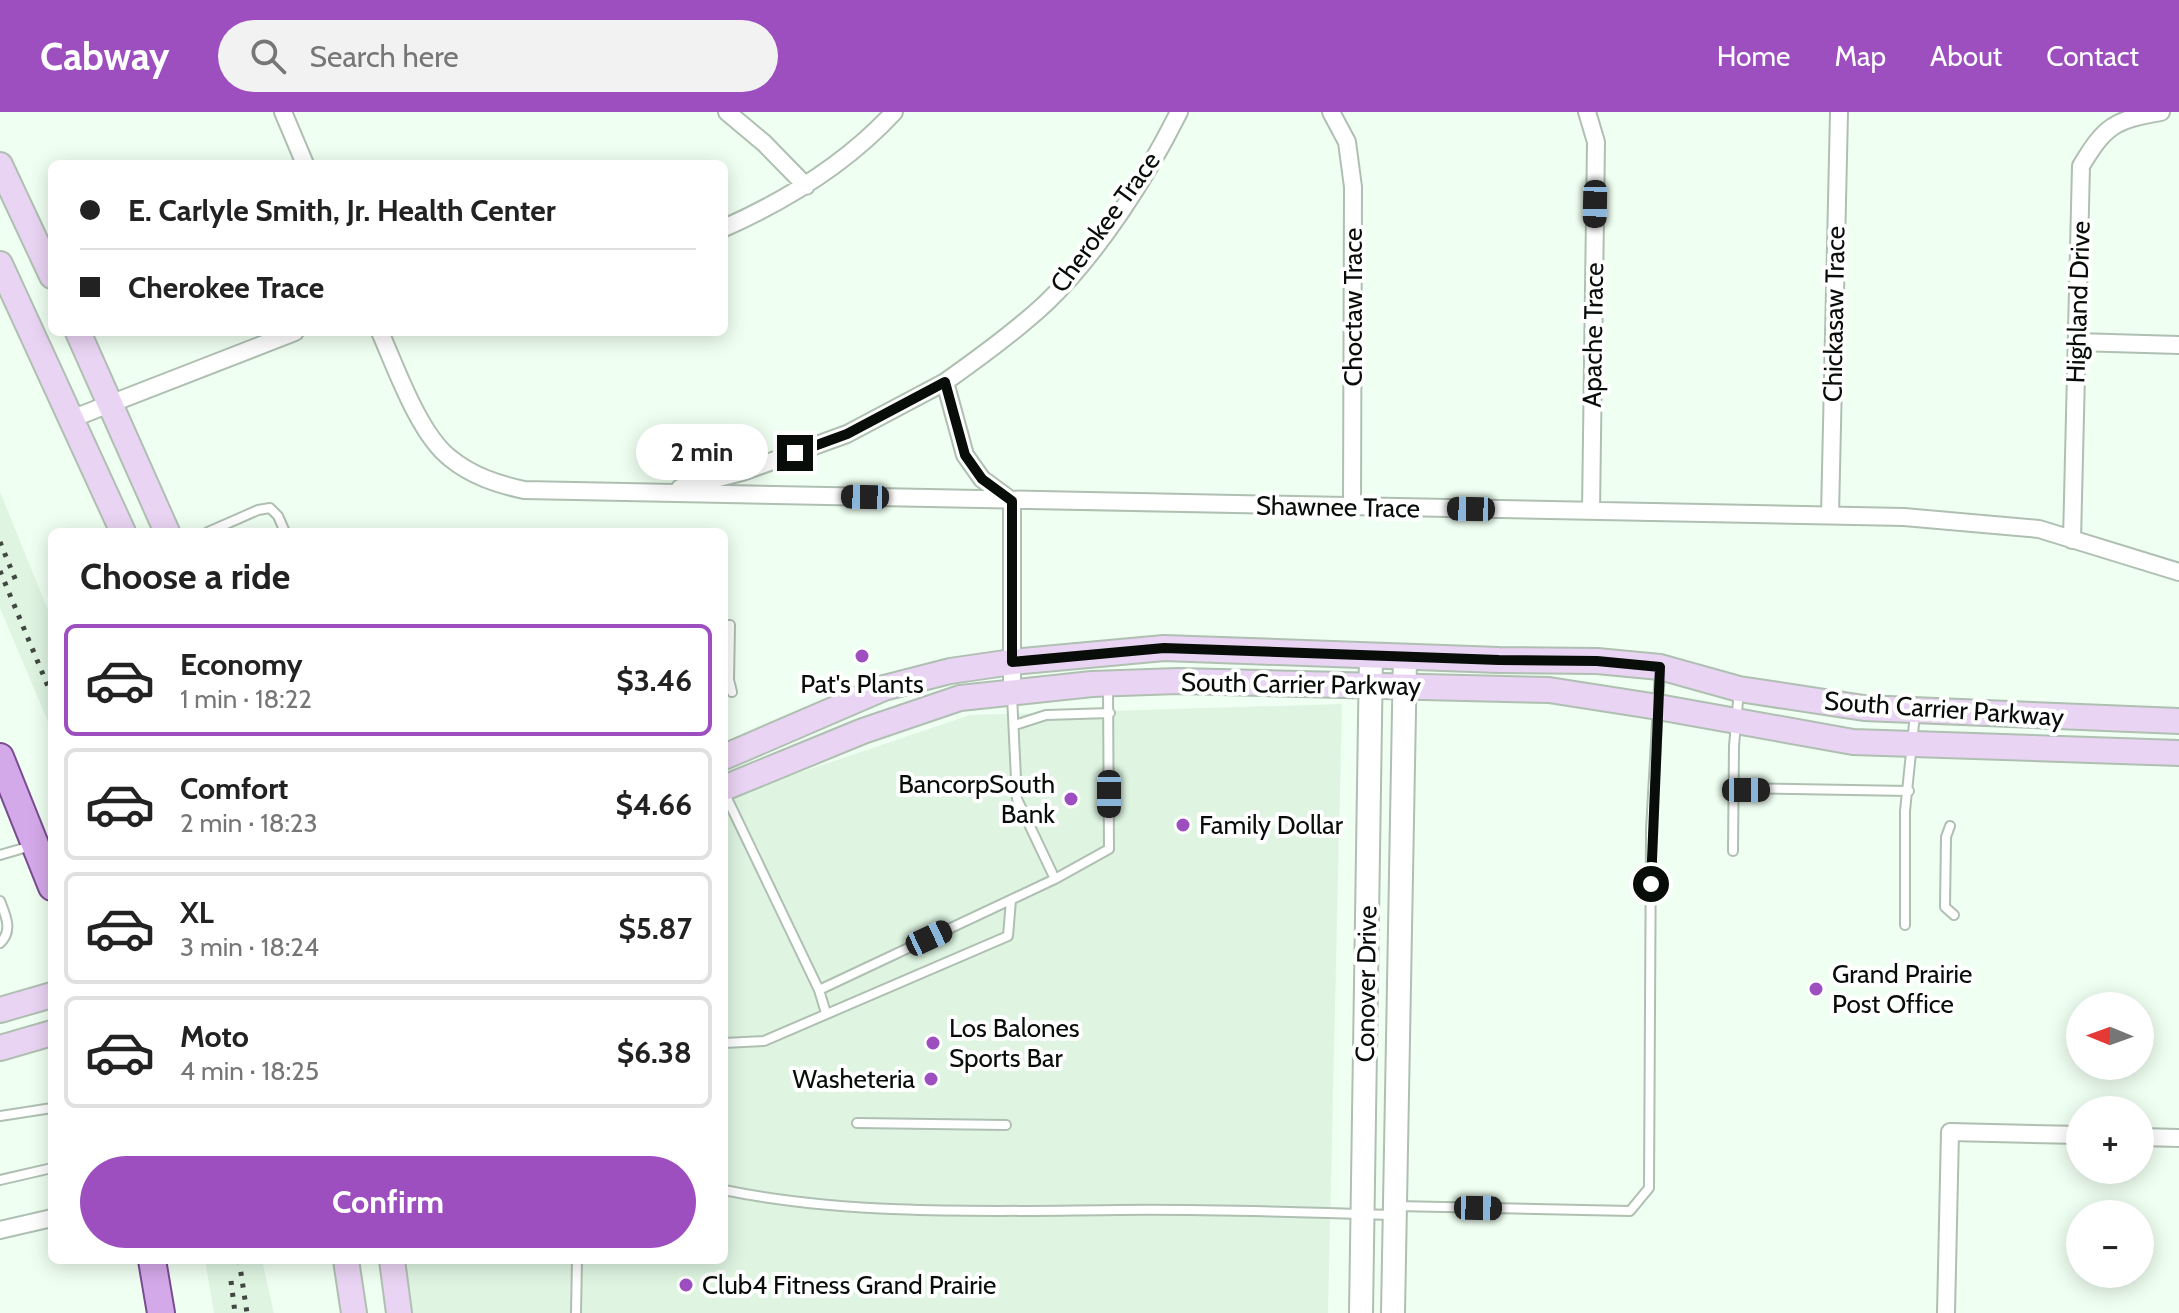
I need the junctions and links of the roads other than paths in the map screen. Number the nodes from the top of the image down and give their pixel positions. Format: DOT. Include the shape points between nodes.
graph roads {
  1 [pos="283,112"];
  2 [pos="727,112"];
  3 [pos="894,112"];
  4 [pos="1179,112"];
  5 [pos="1331,112"];
  6 [pos="1587,112"];
  7 [pos="1839,112"];
  8 [pos="2161,112"];
  9 [pos="303,160"];
  10 [pos="1,170"];
  11 [pos="806,186"];
  12 [pos="728,226"];
  13 [pos="0,264"];
  14 [pos="48,268"];
  15 [pos="80,336"];
  16 [pos="285,336"];
  17 [pos="382,336"];
  18 [pos="2076,342"];
  19 [pos="2179,345"];
  20 [pos="945,382"];
  21 [pos="111,403"];
  22 [pos="71,419"];
  23 [pos="659,493"];
  24 [pos="1012,501"];
  25 [pos="1352,507"];
  26 [pos="1591,511"];
  27 [pos="1830,515"];
  28 [pos="121,528"];
  29 [pos="165,528"];
  30 [pos="217,528"];
  31 [pos="283,528"];
  32 [pos="2072,540"];
  33 [pos="2179,572"];
  34 [pos="728,652"];
  35 [pos="1371,655"];
  36 [pos="1405,656"];
  37 [pos="1012,662"];
  38 [pos="1660,667"];
  39 [pos="1108,684"];
  40 [pos="1371,686"];
  41 [pos="1404,686"];
  42 [pos="1739,689"];
  43 [pos="732,692"];
  44 [pos="1012,692"];
  45 [pos="1658,707"];
  46 [pos="1916,711"];
  47 [pos="1110,713"];
  48 [pos="1736,721"];
  49 [pos="2179,721"];
  50 [pos="1015,725"];
  51 [pos="1913,743"];
  52 [pos="2179,753"];
  53 [pos="728,755"];
  54 [pos="0,757"];
  55 [pos="728,788"];
  56 [pos="1733,788"];
  57 [pos="1909,791"];
  58 [pos="728,798"];
  59 [pos="1950,826"];
  60 [pos="36,844"];
  61 [pos="1733,851"];
  62 [pos="0,855"];
  63 [pos="48,876"];
  64 [pos="1055,879"];
  65 [pos="1011,900"];
  66 [pos="0,902"];
  67 [pos="1954,915"];
  68 [pos="1905,925"];
  69 [pos="0,943"];
  70 [pos="819,990"];
  71 [pos="48,996"];
  72 [pos="0,1010"];
  73 [pos="826,1013"];
  74 [pos="48,1034"];
  75 [pos="728,1043"];
  76 [pos="0,1048"];
  77 [pos="48,1109"];
  78 [pos="0,1116"];
  79 [pos="857,1123"];
  80 [pos="1006,1125"];
  81 [pos="2066,1135"];
  82 [pos="2154,1137"];
  83 [pos="2179,1138"];
  84 [pos="48,1169"];
  85 [pos="0,1180"];
  86 [pos="728,1191"];
  87 [pos="1395,1211"];
  88 [pos="1363,1214"];
  89 [pos="48,1219"];
  90 [pos="0,1230"];
  91 [pos="153,1264"];
  92 [pos="347,1264"];
  93 [pos="393,1264"];
  94 [pos="577,1264"];
  95 [pos="161,1313"];
  96 [pos="354,1313"];
  97 [pos="399,1313"];
  98 [pos="576,1313"];
  99 [pos="1361,1313"];
  100 [pos="1393,1313"];
  101 [pos="1946,1313"];
  1 -- 9 [label="street"];
  2 -- 11 [label="street"];
  3 -- 11 [label="street"];
  4 -- 20 [label="street, Cherokee Trace" via="1081,263 1046,302"];
  5 -- 25 [label="street, Choctaw Trace" via="1347,142 1353,187"];
  6 -- 26 [label="street, Apache Trace" via="1596,142"];
  7 -- 27 [label="street, Chickasaw Trace"];
  8 -- 18 [label="street, Highland Drive" via="2131,117 2099,135 2081,166"];
  10 -- 14 [label="main road"];
  11 -- 12 [label="street"];
  13 -- 22 [label="main road"];
  15 -- 21 [label="main road"];
  16 -- 21 [label="street"];
  17 -- 23 [label="street, Shawnee Trace" via="421,421 448,457 491,482 524,490"];
  18 -- 19 [label="street"];
  18 -- 32 [label="street, Highland Drive"];
  20 -- 23 [label="street, Cherokee Trace" via="847,434 742,472"];
  20 -- 24 [label="street" via="965,455 982,479"];
  21 -- 22 [label="street"];
  21 -- 29 [label="main road"];
  22 -- 28 [label="main road"];
  23 -- 24 [label="street, Shawnee Trace"];
  24 -- 25 [label="street, Shawnee Trace"];
  24 -- 37 [label="street"];
  25 -- 26 [label="street, Shawnee Trace"];
  26 -- 27 [label="street, Shawnee Trace"];
  27 -- 32 [label="street, Shawnee Trace" via="1973,521 2039,529"];
  30 -- 31 [label="lane" via="270,508"];
  32 -- 33 [label="street, Shawnee Trace"];
  34 -- 43 [label="lane"];
  35 -- 36 [label="main road, South Carrier Parkway"];
  35 -- 37 [label="main road, South Carrier Parkway" via="1164,648"];
  35 -- 40 [label="street, Conover Drive"];
  36 -- 38 [label="main road, South Carrier Parkway"];
  36 -- 41 [label="street, Conover Drive"];
  37 -- 44 [label="street"];
  37 -- 53 [label="main road, South Carrier Parkway" via="884,688"];
  38 -- 42 [label="main road, South Carrier Parkway"];
  38 -- 45 [label="lane"];
  39 -- 40 [label="main road, South Carrier Parkway"];
  39 -- 44 [label="main road, South Carrier Parkway"];
  39 -- 47 [label="lane"];
  40 -- 41 [label="main road, South Carrier Parkway"];
  40 -- 88 [label="street, Conover Drive"];
  41 -- 45 [label="main road, South Carrier Parkway" via="1549,690"];
  41 -- 87 [label="street, Conover Drive"];
  42 -- 46 [label="main road, South Carrier Parkway"];
  42 -- 48 [label="lane"];
  44 -- 50 [label="lane"];
  44 -- 55 [label="main road, South Carrier Parkway" via="960,698 863,731"];
  45 -- 48 [label="main road, South Carrier Parkway"];
  45 -- 87 [label="lane" via="1651,830 1649,1188 1630,1211"];
  46 -- 49 [label="main road, South Carrier Parkway"];
  46 -- 51 [label="lane"];
  47 -- 50 [label="lane" via="1046,715"];
  47 -- 64 [label="lane" via="1109,849"];
  48 -- 51 [label="main road, South Carrier Parkway" via="1853,742"];
  48 -- 56 [label="lane"];
  50 -- 64 [label="lane" via="1017,799"];
  51 -- 52 [label="main road, South Carrier Parkway"];
  51 -- 57 [label="lane"];
  54 -- 60 [label="main road"];
  56 -- 57 [label="lane"];
  56 -- 61 [label="lane"];
  57 -- 68 [label="lane"];
  58 -- 70 [label="lane"];
  59 -- 67 [label="lane" via="1945,907"];
  60 -- 62 [label="lane"];
  60 -- 63 [label="main road"];
  64 -- 65 [label="lane"];
  65 -- 70 [label="lane"];
  65 -- 73 [label="lane" via="1008,936"];
  66 -- 69 [label="lane" via="8,932"];
  70 -- 73 [label="lane"];
  71 -- 72 [label="main road"];
  73 -- 75 [label="lane" via="764,1041"];
  74 -- 76 [label="main road"];
  77 -- 78 [label="lane"];
  79 -- 80 [label="lane"];
  81 -- 101 [label="street" via="1950,1132"];
  82 -- 83 [label="street"];
  84 -- 85 [label="lane"];
  86 -- 88 [label="lane" via="811,1205"];
  87 -- 88 [label="lane"];
  87 -- 100 [label="street, Conover Drive"];
  88 -- 99 [label="street, Conover Drive"];
  89 -- 90 [label="street"];
  91 -- 95 [label="main road"];
  92 -- 96 [label="main road"];
  93 -- 97 [label="main road"];
  94 -- 98 [label="lane"];
}
